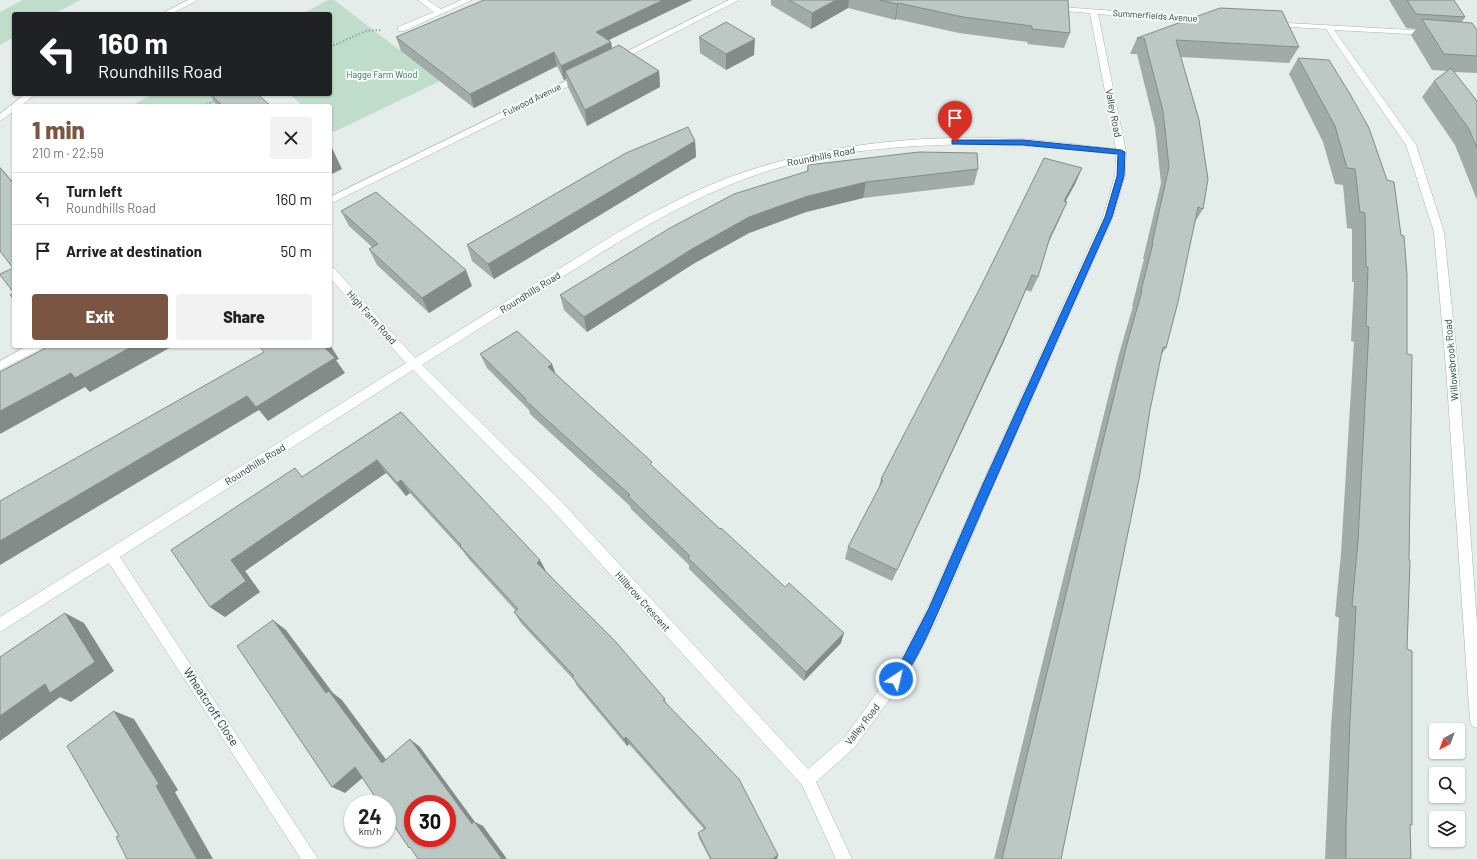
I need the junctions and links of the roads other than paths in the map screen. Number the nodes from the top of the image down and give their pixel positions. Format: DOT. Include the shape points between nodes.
graph roads {
  1 [pos="194,0"];
  2 [pos="422,0"];
  3 [pos="468,0"];
  4 [pos="735,0"];
  5 [pos="1043,8"];
  6 [pos="170,12"];
  7 [pos="440,12"];
  8 [pos="1094,12"];
  9 [pos="1212,20"];
  10 [pos="1266,24"];
  11 [pos="1329,28"];
  12 [pos="401,29"];
  13 [pos="1438,34"];
  14 [pos="607,63"];
  15 [pos="593,70"];
  16 [pos="29,96"];
  17 [pos="19,104"];
  18 [pos="12,109"];
  19 [pos="0,118"];
  20 [pos="1121,152"];
  21 [pos="332,200"];
  22 [pos="332,273"];
  23 [pos="33,348"];
  24 [pos="414,364"];
  25 [pos="0,366"];
  26 [pos="112,556"];
  27 [pos="0,625"];
  28 [pos="1477,721"];
  29 [pos="807,780"];
  30 [pos="310,859"];
  31 [pos="844,859"];
  1 -- 6 [label="street"];
  2 -- 7 [label="street"];
  3 -- 7 [label="street"];
  4 -- 14 [label="street"];
  5 -- 8 [label="street, Summerfields Avenue"];
  7 -- 12 [label="street"];
  8 -- 9 [label="street, Summerfields Avenue"];
  8 -- 20 [label="street, Valley Road"];
  10 -- 11 [label="street"];
  11 -- 13 [label="street"];
  11 -- 28 [label="street, Willowsbrook Road" via="1411,145 1439,232 1452,368"];
  15 -- 21 [label="street, Fulwood Avenue"];
  16 -- 17 [label="street"];
  18 -- 19 [label="street"];
  20 -- 24 [label="street, Roundhills Road" via="1023,142 971,141 875,147 772,166 728,181 659,213"];
  20 -- 29 [label="street, Valley Road" via="1120,176 1108,217 933,612 905,666 849,743"];
  22 -- 24 [label="street, High Farm Road"];
  23 -- 25 [label="street"];
  24 -- 26 [label="street, Roundhills Road"];
  24 -- 29 [label="street, Hillbrow Crescent" via="556,505"];
  26 -- 27 [label="street, Roundhills Road"];
  26 -- 30 [label="street, Wheatcroft Close"];
  29 -- 31 [label="street, Hillbrow Crescent"];
}
